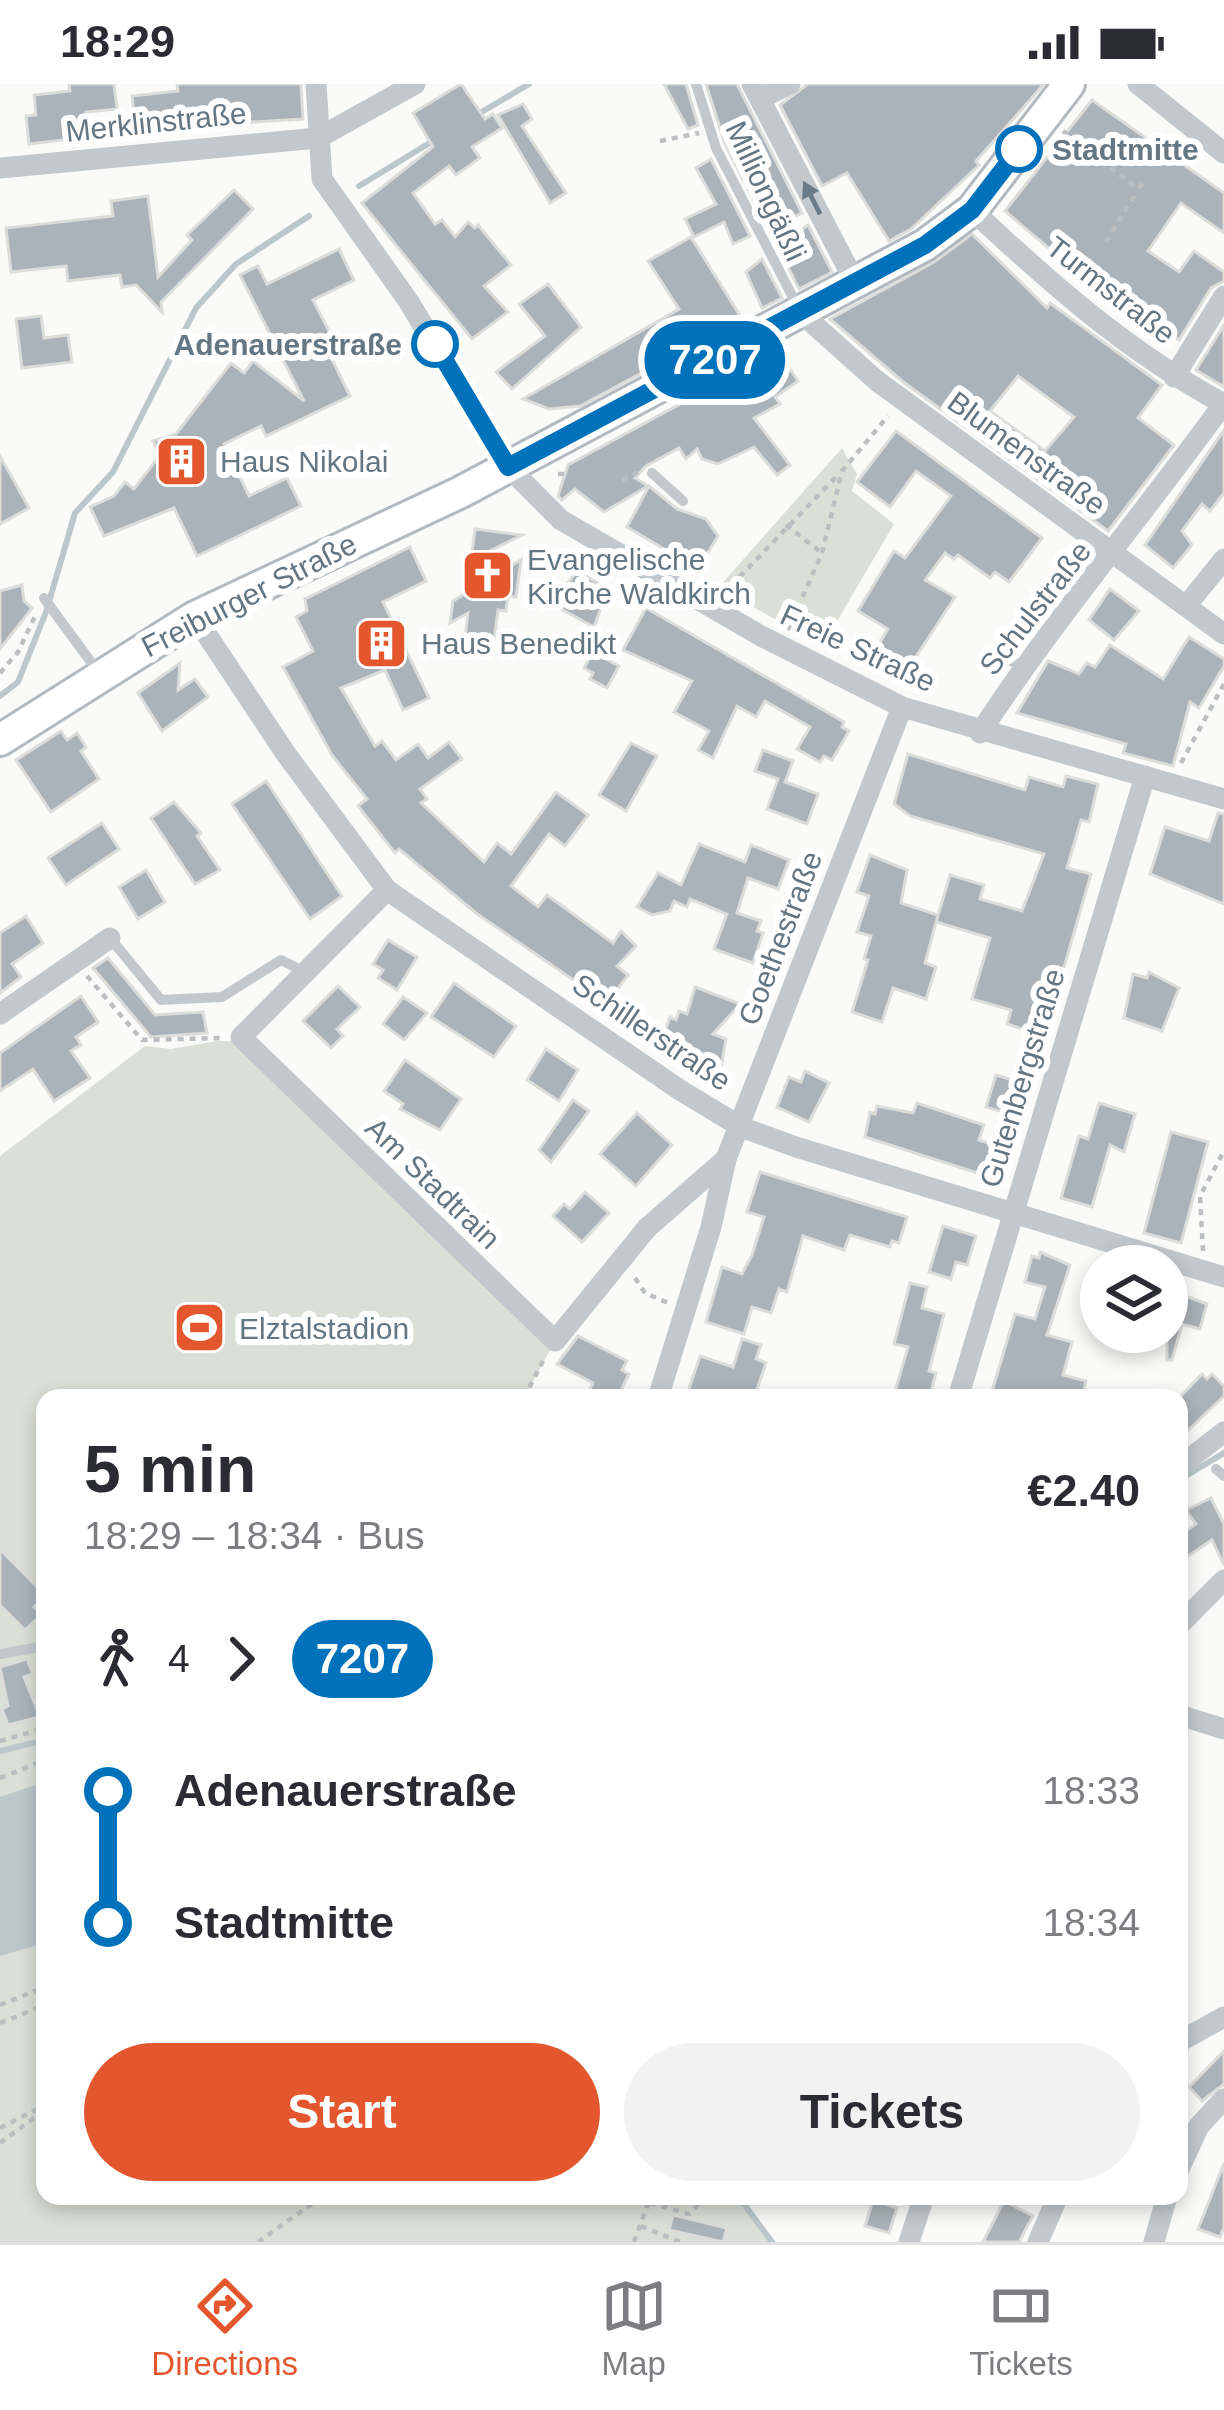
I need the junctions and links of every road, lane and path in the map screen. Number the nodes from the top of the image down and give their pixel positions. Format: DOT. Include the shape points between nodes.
graph roads {
  1 [pos="316,84"];
  2 [pos="416,84"];
  3 [pos="696,84"];
  4 [pos="790,84"];
  5 [pos="1069,84"];
  6 [pos="1138,84"];
  7 [pos="765,100"];
  8 [pos="1044,117"];
  9 [pos="710,130"];
  10 [pos="317,138"];
  11 [pos="660,141"];
  12 [pos="1224,153"];
  13 [pos="0,168"];
  14 [pos="972,210"];
  15 [pos="1106,242"];
  16 [pos="856,284"];
  17 [pos="1224,296"];
  18 [pos="802,314"];
  19 [pos="1174,376"];
  20 [pos="902,399"];
  21 [pos="1224,404"];
  22 [pos="508,467"];
  23 [pos="637,471"];
  24 [pos="842,471"];
  25 [pos="652,473"];
  26 [pos="622,479"];
  27 [pos="683,501"];
  28 [pos="786,525"];
  29 [pos="822,553"];
  30 [pos="1115,554"];
  31 [pos="1224,559"];
  32 [pos="44,598"];
  33 [pos="1186,606"];
  34 [pos="711,607"];
  35 [pos="195,617"];
  36 [pos="1224,634"];
  37 [pos="781,646"];
  38 [pos="999,655"];
  39 [pos="1023,667"];
  40 [pos="0,673"];
  41 [pos="99,673"];
  42 [pos="1224,684"];
  43 [pos="902,707"];
  44 [pos="980,733"];
  45 [pos="0,740"];
  46 [pos="1144,776"];
  47 [pos="1170,783"];
  48 [pos="1224,799"];
  49 [pos="387,890"];
  50 [pos="110,938"];
  51 [pos="74,965"];
  52 [pos="303,971"];
  53 [pos="0,1014"];
  54 [pos="241,1037"];
  55 [pos="740,1127"];
  56 [pos="1223,1151"];
  57 [pos="726,1160"];
  58 [pos="1012,1213"];
  59 [pos="622,1258"];
  60 [pos="1214,1274"];
  61 [pos="685,1310"];
  62 [pos="556,1341"];
  63 [pos="543,1361"];
  64 [pos="529,1389"];
  65 [pos="661,1389"];
  66 [pos="961,1389"];
  67 [pos="1224,1432"];
  68 [pos="1188,1460"];
  69 [pos="1224,1580"];
  70 [pos="1188,1616"];
  71 [pos="36,1648"];
  72 [pos="0,1654"];
  73 [pos="1188,1718"];
  74 [pos="1224,1729"];
  75 [pos="36,1731"];
  76 [pos="0,1741"];
  77 [pos="36,1764"];
  78 [pos="0,1778"];
  79 [pos="36,1991"];
  80 [pos="0,2005"];
  81 [pos="36,2009"];
  82 [pos="1224,2017"];
  83 [pos="0,2023"];
  84 [pos="1188,2037"];
  85 [pos="1224,2098"];
  86 [pos="36,2112"];
  87 [pos="36,2115"];
  88 [pos="0,2128"];
  89 [pos="0,2144"];
  90 [pos="1188,2149"];
  91 [pos="310,2205"];
  92 [pos="648,2205"];
  93 [pos="664,2205"];
  94 [pos="698,2205"];
  95 [pos="921,2205"];
  96 [pos="1054,2205"];
  97 [pos="1164,2205"];
  98 [pos="640,2226"];
  99 [pos="258,2242"];
  100 [pos="634,2242"];
  101 [pos="680,2242"];
  102 [pos="909,2242"];
  103 [pos="1038,2242"];
  104 [pos="1154,2242"];
  1 -- 10 [label="street"];
  2 -- 10 [label="street"];
  3 -- 9 [label="lane, Milliongäßli"];
  4 -- 7 [label="street"];
  5 -- 8 [label="street, Freiburger Straße"];
  6 -- 12 [label="street"];
  16 -- 7 [label="street, one-way"];
  8 -- 14 [label="street, Freiburger Straße"];
  8 -- 15 [label="path" via="1140,186"];
  9 -- 11 [label="path"];
  9 -- 18 [label="lane, Milliongäßli"];
  10 -- 13 [label="street, Merklinstraße"];
  10 -- 22 [label="street" via="322,178 409,302"];
  14 -- 16 [label="street, Freiburger Straße"];
  14 -- 19 [label="street, Turmstraße" via="1064,297"];
  16 -- 18 [label="street, Freiburger Straße"];
  17 -- 19 [label="street"];
  18 -- 20 [label="street, Blumenstraße"];
  18 -- 22 [label="street, Freiburger Straße"];
  19 -- 21 [label="street, Turmstraße"];
  20 -- 24 [label="path"];
  20 -- 30 [label="street, Blumenstraße"];
  21 -- 30 [label="street, Schulstraße"];
  22 -- 34 [label="street, Freie Straße" via="561,520"];
  22 -- 35 [label="street, Freiburger Straße"];
  23 -- 26 [label="path"];
  24 -- 28 [label="path"];
  24 -- 29 [label="path"];
  25 -- 27 [label="lane"];
  28 -- 29 [label="path"];
  28 -- 34 [label="path"];
  29 -- 37 [label="path"];
  30 -- 33 [label="street, Blumenstraße"];
  30 -- 39 [label="street, Schulstraße"];
  31 -- 33 [label="street"];
  32 -- 40 [label="path"];
  32 -- 41 [label="lane"];
  33 -- 36 [label="street, Blumenstraße"];
  34 -- 37 [label="street, Freie Straße"];
  35 -- 41 [label="street, Freiburger Straße"];
  35 -- 49 [label="street, Schillerstraße"];
  37 -- 43 [label="street, Freie Straße"];
  38 -- 39 [label="lane"];
  39 -- 44 [label="street, Schulstraße"];
  41 -- 45 [label="street, Freiburger Straße"];
  42 -- 47 [label="path"];
  43 -- 44 [label="street, Freie Straße"];
  43 -- 55 [label="street, Goethestraße"];
  44 -- 46 [label="street, Freie Straße"];
  46 -- 47 [label="street, Freie Straße"];
  46 -- 58 [label="street, Gutenbergstraße"];
  47 -- 48 [label="street, Freie Straße"];
  49 -- 52 [label="street"];
  49 -- 55 [label="street, Schillerstraße"];
  50 -- 51 [label="street"];
  50 -- 52 [label="lane" via="161,1000 222,997 281,960"];
  51 -- 53 [label="street"];
  51 -- 54 [label="path" via="142,1040"];
  52 -- 54 [label="street"];
  54 -- 62 [label="street, Am Stadtrain"];
  55 -- 57 [label="street, Goethestraße"];
  55 -- 58 [label="street, Schillerstraße"];
  56 -- 60 [label="path" via="1200,1196"];
  57 -- 59 [label="street"];
  57 -- 61 [label="street, Goethestraße"];
  58 -- 60 [label="street, Schillerstraße"];
  58 -- 66 [label="street, Gutenbergstraße"];
  59 -- 61 [label="path" via="645,1293"];
  59 -- 62 [label="street"];
  61 -- 65 [label="street, Goethestraße"];
  62 -- 63 [label="street"];
  63 -- 64 [label="path"];
  67 -- 68 [label="street"];
  69 -- 70 [label="street"];
  71 -- 72 [label="lane"];
  73 -- 74 [label="street"];
  75 -- 76 [label="path"];
  77 -- 78 [label="path"];
  79 -- 80 [label="path"];
  81 -- 83 [label="path"];
  82 -- 84 [label="street"];
  85 -- 90 [label="street"];
  86 -- 88 [label="path"];
  87 -- 89 [label="path"];
  91 -- 99 [label="path"];
  92 -- 98 [label="path"];
  93 -- 94 [label="path" via="689,2214"];
  95 -- 102 [label="street"];
  96 -- 103 [label="street"];
  97 -- 104 [label="street"];
  98 -- 100 [label="path"];
  98 -- 101 [label="path"];
}
